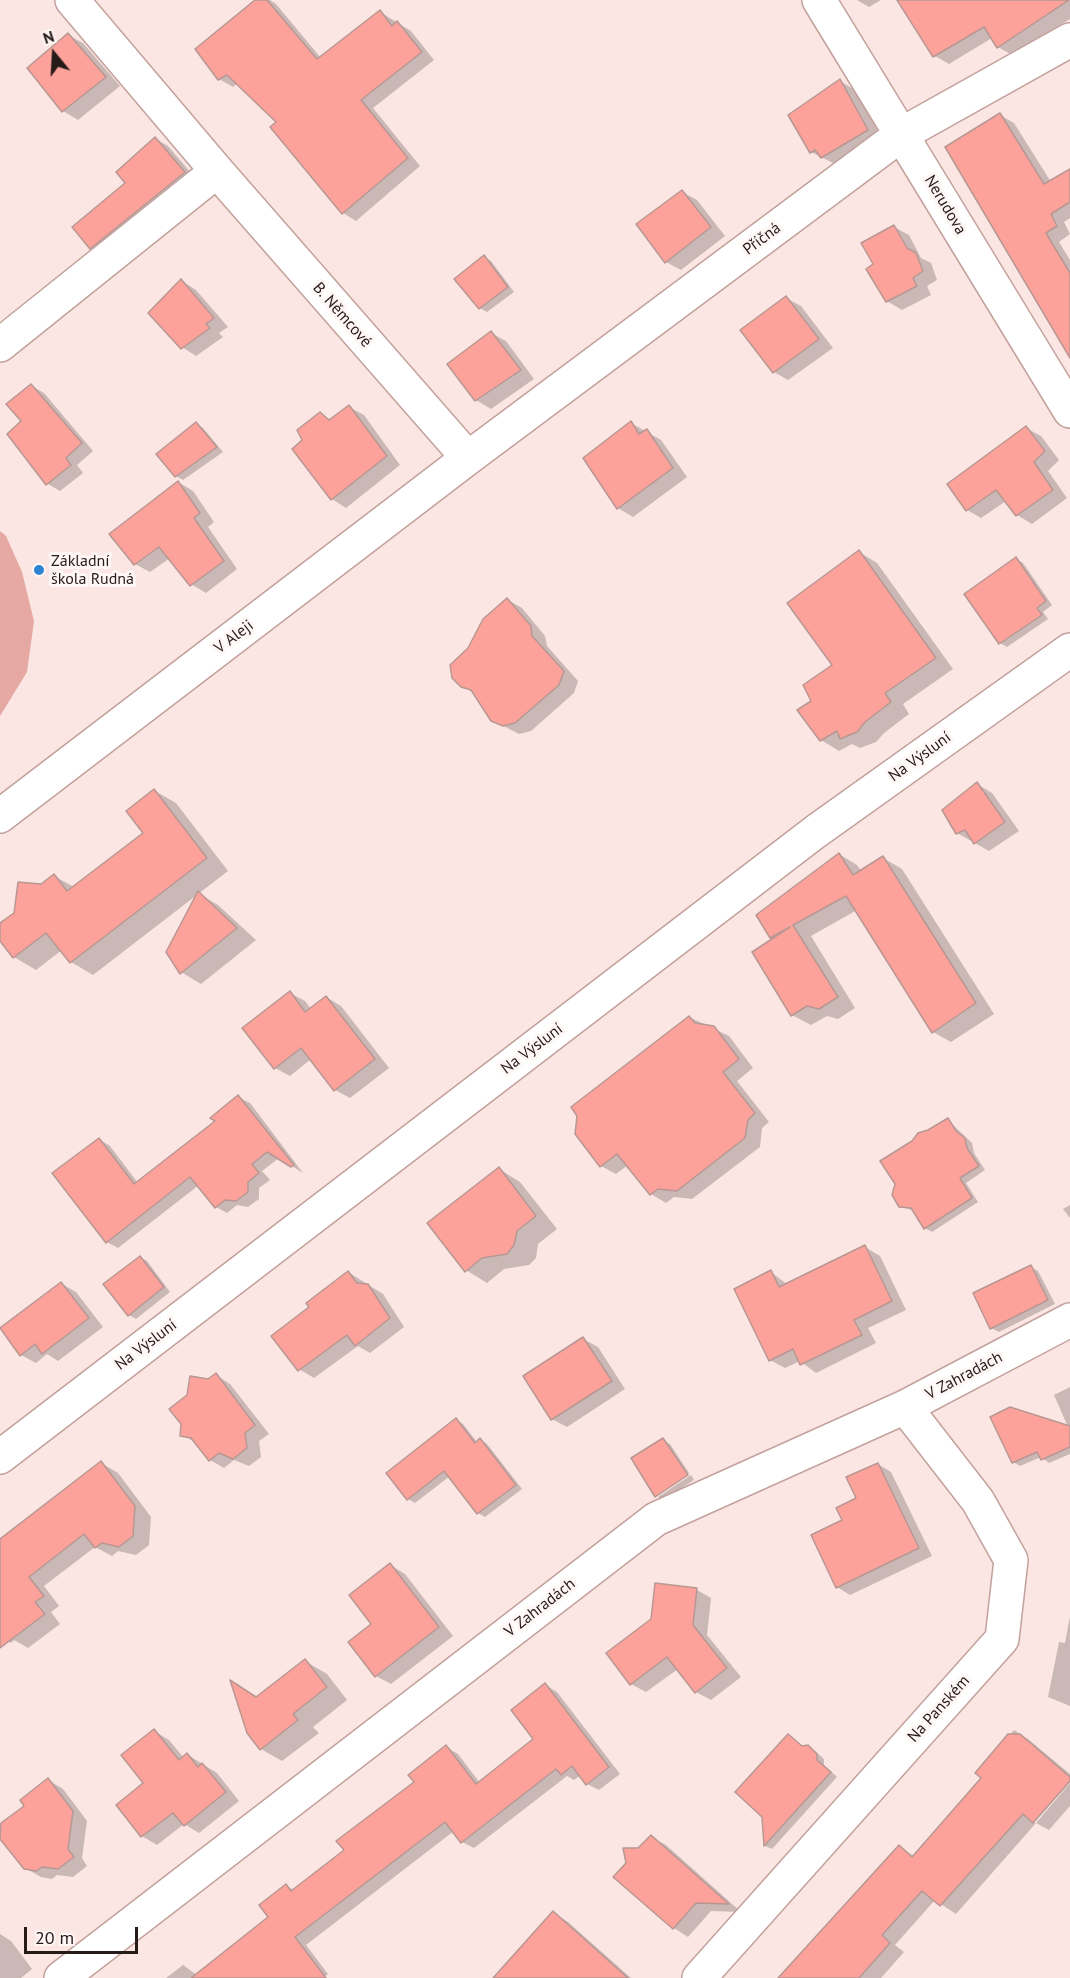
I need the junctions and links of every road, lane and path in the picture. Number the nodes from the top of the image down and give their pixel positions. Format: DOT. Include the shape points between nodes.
graph roads {
  1 [pos="72,0"];
  2 [pos="819,0"];
  3 [pos="1070,40"];
  4 [pos="902,134"];
  5 [pos="217,171"];
  6 [pos="0,345"];
  7 [pos="1070,411"];
  8 [pos="468,458"];
  9 [pos="1070,650"];
  10 [pos="0,816"];
  11 [pos="1070,1320"];
  12 [pos="905,1407"];
  13 [pos="0,1457"];
  14 [pos="61,1978"];
  15 [pos="699,1978"];
  1 -- 5 [label="street, B. Němcové"];
  2 -- 4 [label="street, Nerudova"];
  3 -- 4 [label="street, Příčná"];
  4 -- 7 [label="street, Nerudova"];
  4 -- 8 [label="street, Příčná"];
  5 -- 6 [label="street"];
  5 -- 8 [label="street, B. Němcové"];
  8 -- 10 [label="street, V Aleji"];
  9 -- 13 [label="street, Na Výsluní" via="806,840"];
  11 -- 12 [label="street, V Zahradách"];
  12 -- 14 [label="street, V Zahradách" via="656,1519"];
  12 -- 15 [label="street, Na Panském" via="978,1501 1011,1560 1002,1639"];
}
